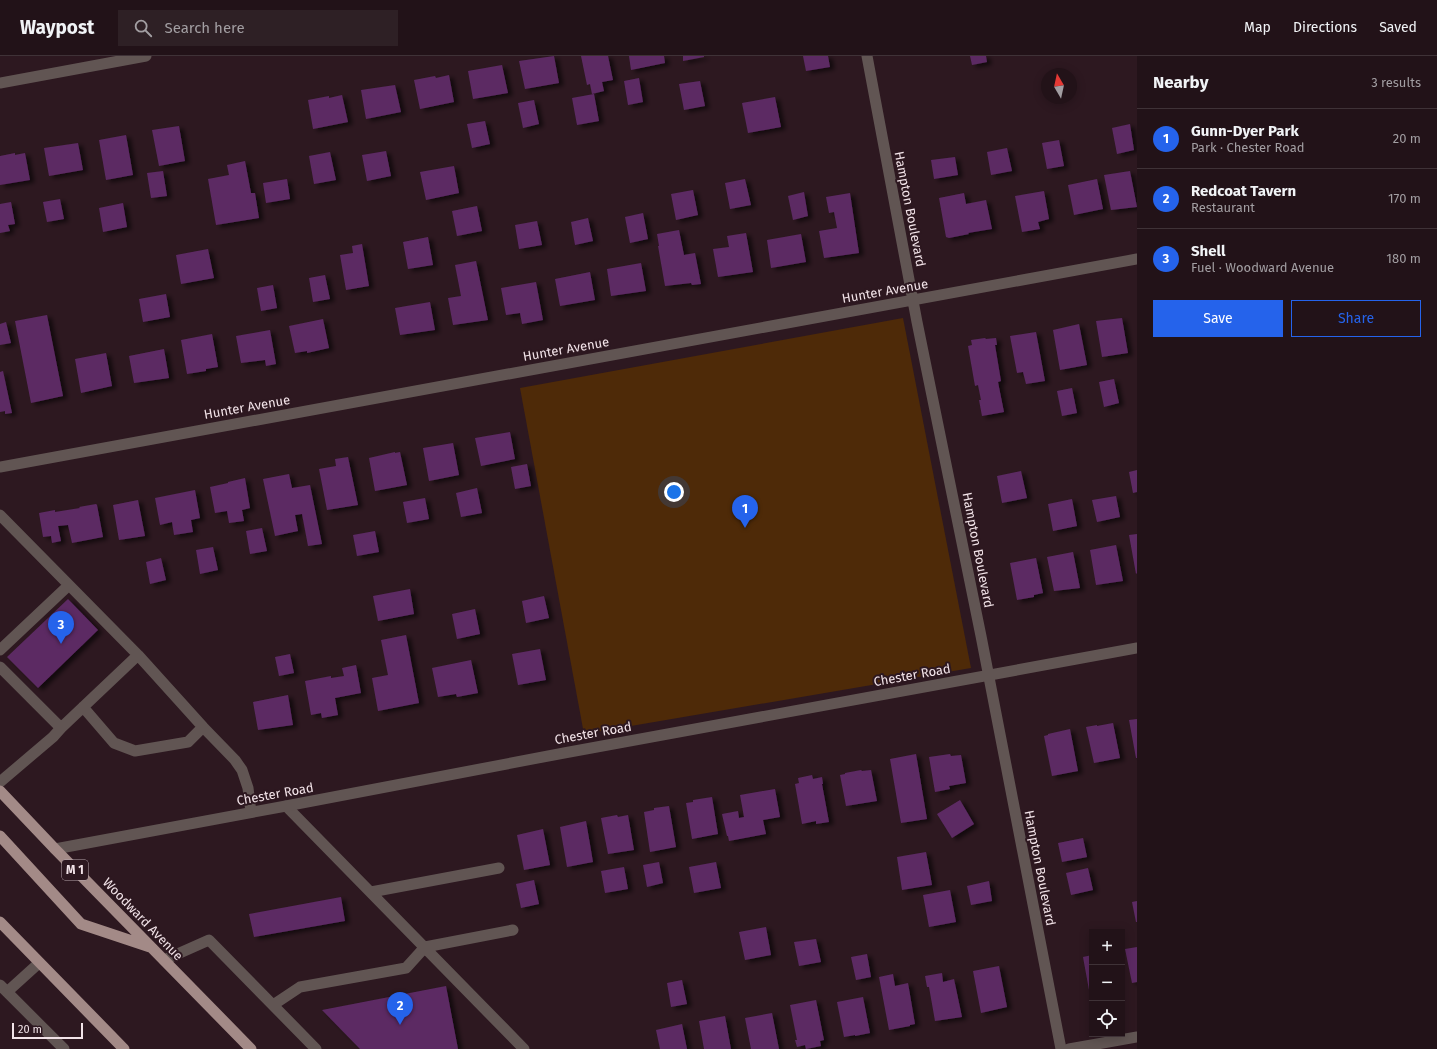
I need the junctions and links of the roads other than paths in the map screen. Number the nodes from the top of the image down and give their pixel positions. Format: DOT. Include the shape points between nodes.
graph roads {
  1 [pos="146,56"];
  2 [pos="867,56"];
  3 [pos="0,83"];
  4 [pos="1137,259"];
  5 [pos="913,300"];
  6 [pos="0,467"];
  7 [pos="0,515"];
  8 [pos="69,585"];
  9 [pos="1137,648"];
  10 [pos="0,650"];
  11 [pos="138,655"];
  12 [pos="0,667"];
  13 [pos="988,675"];
  14 [pos="83,707"];
  15 [pos="203,727"];
  16 [pos="61,728"];
  17 [pos="0,782"];
  18 [pos="0,791"];
  19 [pos="286,806"];
  20 [pos="251,812"];
  21 [pos="0,836"];
  22 [pos="55,849"];
  23 [pos="499,868"];
  24 [pos="371,892"];
  25 [pos="0,922"];
  26 [pos="513,930"];
  27 [pos="425,947"];
  28 [pos="152,948"];
  29 [pos="164,960"];
  30 [pos="39,963"];
  31 [pos="3,989"];
  32 [pos="273,1005"];
  33 [pos="1137,1037"];
  34 [pos="64,1049"];
  35 [pos="124,1049"];
  36 [pos="251,1049"];
  37 [pos="316,1049"];
  38 [pos="524,1049"];
  39 [pos="1061,1049"];
  40 [pos="1069,1049"];
  1 -- 3 [label="street"];
  2 -- 5 [label="street, Hampton Boulevard"];
  4 -- 5 [label="street, Hunter Avenue"];
  5 -- 6 [label="street, Hunter Avenue"];
  5 -- 13 [label="street, Hampton Boulevard"];
  7 -- 8 [label="street"];
  8 -- 10 [label="street"];
  8 -- 11 [label="street"];
  9 -- 13 [label="street, Chester Road"];
  11 -- 14 [label="street"];
  11 -- 15 [label="street"];
  12 -- 16 [label="street"];
  13 -- 19 [label="street, Chester Road"];
  13 -- 39 [label="street, Hampton Boulevard"];
  14 -- 15 [label="street" via="114,743 135,751 188,742"];
  14 -- 16 [label="street"];
  15 -- 20 [label="street" via="242,770 248,788"];
  16 -- 17 [label="street"];
  18 -- 22 [label="main road, Woodward Avenue / M 1"];
  19 -- 20 [label="street, Chester Road"];
  19 -- 24 [label="street"];
  20 -- 22 [label="street, Chester Road"];
  21 -- 28 [label="main road" via="82,924"];
  22 -- 28 [label="main road, Woodward Avenue / M 1"];
  23 -- 24 [label="street"];
  24 -- 27 [label="street"];
  25 -- 30 [label="main road"];
  26 -- 27 [label="street"];
  27 -- 32 [label="street" via="406,968 300,986"];
  27 -- 38 [label="street"];
  28 -- 29 [label="main road, Woodward Avenue / M 1"];
  29 -- 32 [label="street" via="209,940"];
  29 -- 36 [label="main road, Woodward Avenue / M 1"];
  30 -- 31 [label="street"];
  30 -- 35 [label="main road"];
  31 -- 34 [label="street"];
  32 -- 37 [label="street"];
  33 -- 40 [label="street"];
}
